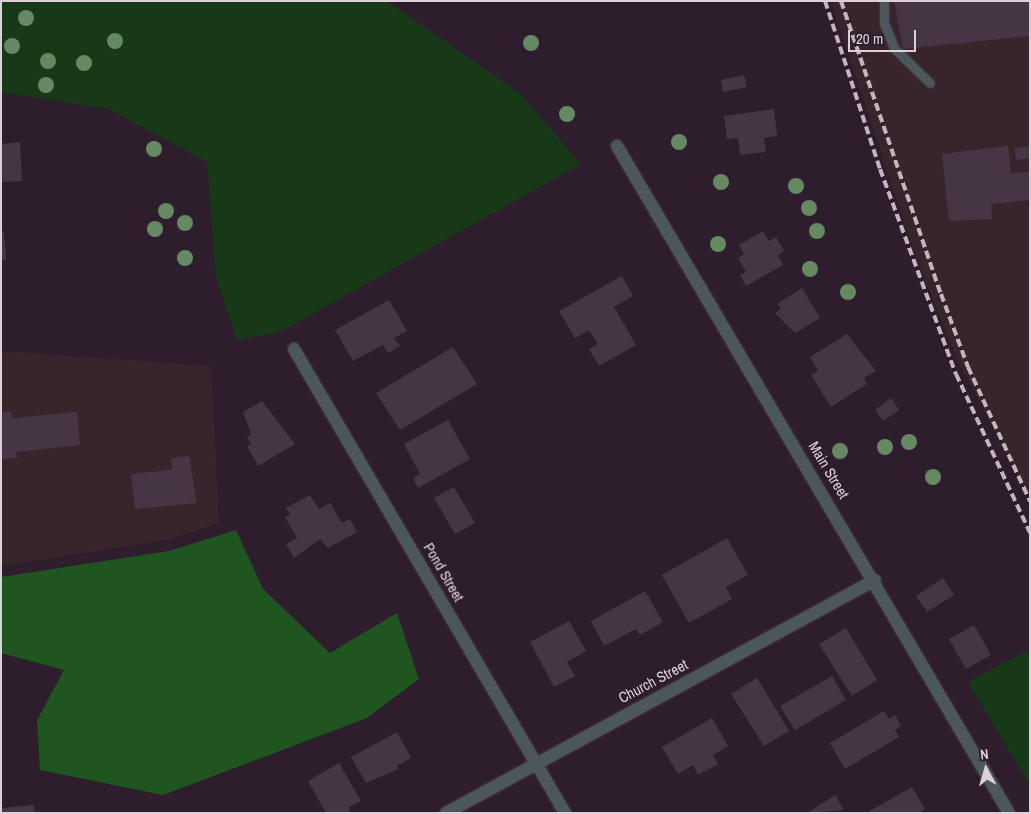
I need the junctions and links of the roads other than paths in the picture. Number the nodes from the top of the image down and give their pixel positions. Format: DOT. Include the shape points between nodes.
graph roads {
  1 [pos="884,1"];
  2 [pos="930,83"];
  3 [pos="617,146"];
  4 [pos="294,349"];
  5 [pos="875,580"];
  6 [pos="536,762"];
  7 [pos="446,813"];
  8 [pos="565,813"];
  9 [pos="1009,813"];
  1 -- 2 [label="lane" via="884,23 894,48"];
  3 -- 5 [label="street, Main Street"];
  4 -- 6 [label="street, Pond Street"];
  5 -- 6 [label="street, Church Street"];
  5 -- 9 [label="street, Main Street"];
  6 -- 7 [label="street, Church Street"];
  6 -- 8 [label="street, Pond Street"];
}
